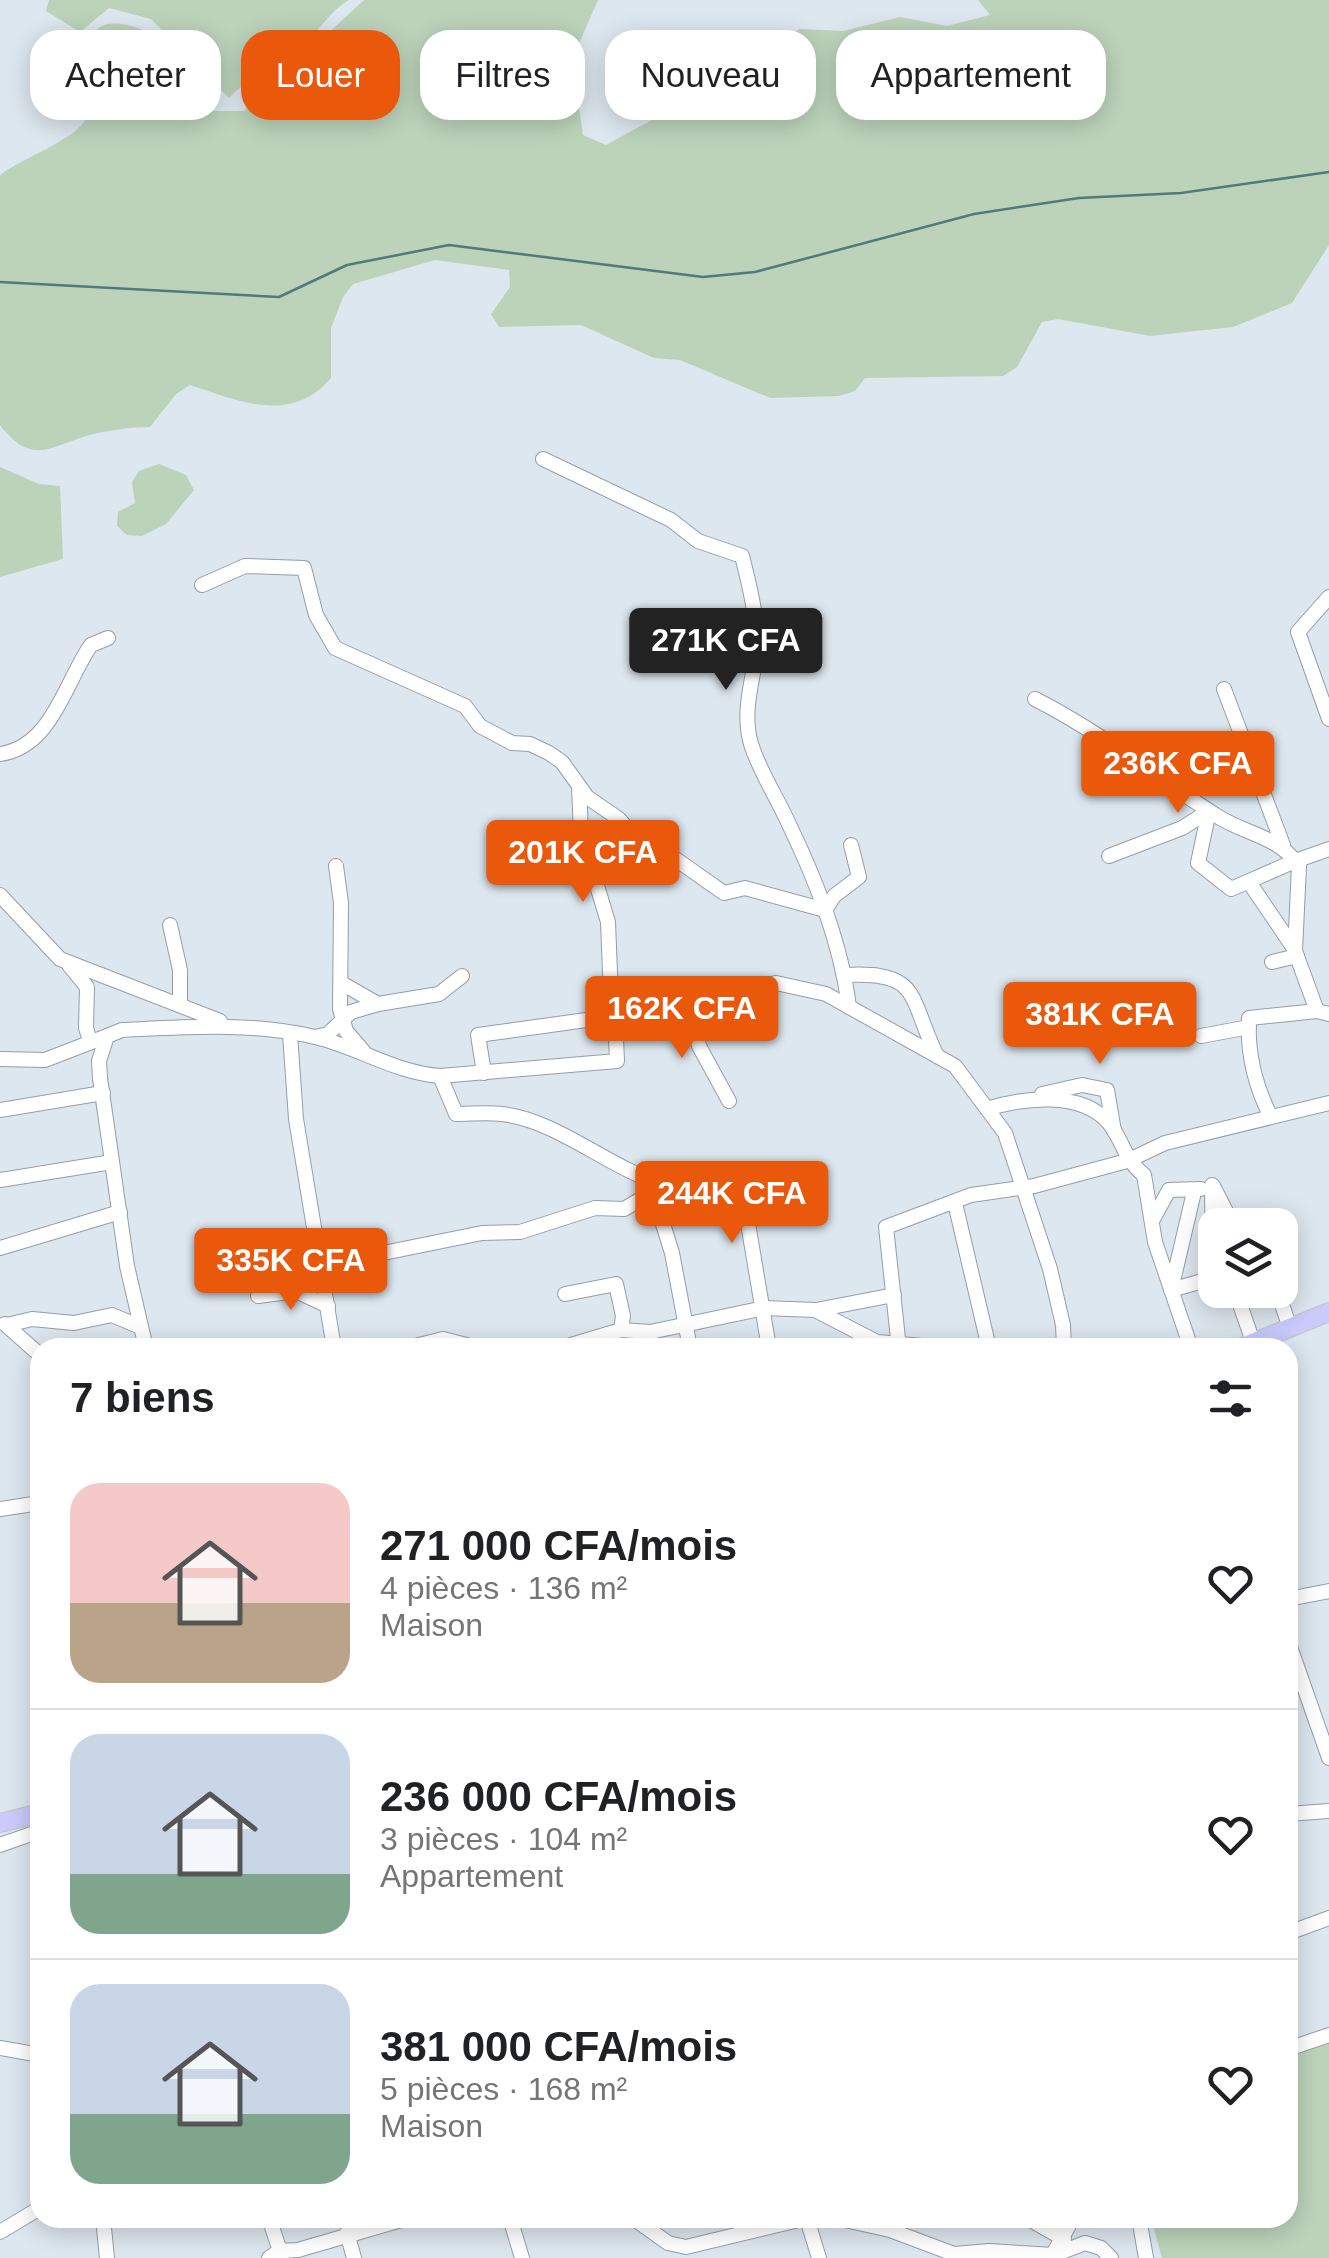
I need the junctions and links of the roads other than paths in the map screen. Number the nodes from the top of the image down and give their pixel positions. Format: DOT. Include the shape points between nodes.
graph roads {
  1 [pos="543,459"];
  2 [pos="202,585"];
  3 [pos="1329,598"];
  4 [pos="108,638"];
  5 [pos="1224,689"];
  6 [pos="1035,699"];
  7 [pos="1329,719"];
  8 [pos="0,754"];
  9 [pos="579,785"];
  10 [pos="1209,811"];
  11 [pos="851,845"];
  12 [pos="1282,845"];
  13 [pos="1329,849"];
  14 [pos="1109,856"];
  15 [pos="1295,862"];
  16 [pos="336,866"];
  17 [pos="1249,882"];
  18 [pos="0,895"];
  19 [pos="825,910"];
  20 [pos="170,925"];
  21 [pos="1296,954"];
  22 [pos="60,959"];
  23 [pos="1272,962"];
  24 [pos="845,975"];
  25 [pos="462,976"];
  26 [pos="343,984"];
  27 [pos="689,999"];
  28 [pos="378,1004"];
  29 [pos="180,1006"];
  30 [pos="849,1007"];
  31 [pos="618,1012"];
  32 [pos="1323,1012"];
  33 [pos="343,1022"];
  34 [pos="228,1025"];
  35 [pos="1249,1026"];
  36 [pos="290,1034"];
  37 [pos="107,1036"];
  38 [pos="1200,1036"];
  39 [pos="315,1037"];
  40 [pos="90,1041"];
  41 [pos="366,1054"];
  42 [pos="937,1056"];
  43 [pos="0,1060"];
  44 [pos="484,1073"];
  45 [pos="440,1076"];
  46 [pos="103,1093"];
  47 [pos="1021,1099"];
  48 [pos="729,1101"];
  49 [pos="1329,1103"];
  50 [pos="987,1109"];
  51 [pos="0,1110"];
  52 [pos="1270,1115"];
  53 [pos="1115,1137"];
  54 [pos="1127,1161"];
  55 [pos="112,1162"];
  56 [pos="740,1176"];
  57 [pos="0,1180"];
  58 [pos="1212,1185"];
  59 [pos="1022,1188"];
  60 [pos="654,1192"];
  61 [pos="1194,1192"];
  62 [pos="955,1203"];
  63 [pos="1212,1208"];
  64 [pos="1224,1208"];
  65 [pos="120,1212"];
  66 [pos="1152,1222"];
  67 [pos="0,1248"];
  68 [pos="318,1266"];
  69 [pos="1198,1283"];
  70 [pos="1172,1290"];
  71 [pos="565,1294"];
  72 [pos="258,1296"];
  73 [pos="894,1296"];
  74 [pos="328,1306"];
  75 [pos="764,1308"];
  76 [pos="1239,1308"];
  77 [pos="1283,1308"];
  78 [pos="816,1310"];
  79 [pos="1329,1312"];
  80 [pos="683,1322"];
  81 [pos="3,1323"];
  82 [pos="138,1326"];
  83 [pos="1290,1328"];
  84 [pos="620,1330"];
  85 [pos="142,1338"];
  86 [pos="333,1338"];
  87 [pos="594,1338"];
  88 [pos="644,1338"];
  89 [pos="654,1338"];
  90 [pos="687,1338"];
  91 [pos="768,1338"];
  92 [pos="869,1338"];
  93 [pos="898,1338"];
  94 [pos="987,1338"];
  95 [pos="1064,1338"];
  96 [pos="1188,1338"];
  97 [pos="1245,1338"];
  98 [pos="1264,1338"];
  99 [pos="30,1346"];
  100 [pos="30,1505"];
  101 [pos="0,1509"];
  102 [pos="1329,1591"];
  103 [pos="1298,1601"];
  104 [pos="1298,1670"];
  105 [pos="1329,1758"];
  106 [pos="1329,1811"];
  107 [pos="1298,1813"];
  108 [pos="30,1816"];
  109 [pos="0,1823"];
  110 [pos="30,1834"];
  111 [pos="0,1845"];
  112 [pos="1329,1918"];
  113 [pos="1298,1929"];
  114 [pos="1329,2035"];
  115 [pos="1298,2045"];
  116 [pos="0,2048"];
  117 [pos="30,2053"];
  118 [pos="30,2214"];
  119 [pos="104,2228"];
  120 [pos="272,2228"];
  121 [pos="348,2228"];
  122 [pos="350,2228"];
  123 [pos="513,2228"];
  124 [pos="647,2228"];
  125 [pos="773,2228"];
  126 [pos="810,2228"];
  127 [pos="881,2228"];
  128 [pos="1045,2228"];
  129 [pos="1069,2228"];
  130 [pos="1141,2228"];
  131 [pos="0,2232"];
  132 [pos="1064,2239"];
  133 [pos="694,2251"];
  134 [pos="277,2256"];
  135 [pos="1050,2256"];
  136 [pos="107,2258"];
  137 [pos="354,2258"];
  138 [pos="522,2258"];
  139 [pos="819,2258"];
  140 [pos="1111,2258"];
  141 [pos="1146,2258"];
  1 -- 19 [label="street" via="671,520 698,541 742,556 756,660 749,682 750,740"];
  2 -- 9 [label="street" via="245,566 304,568 316,615 335,648 464,706 480,726 512,743 540,747"];
  3 -- 7 [label="street" via="1298,632"];
  4 -- 8 [label="street" via="91,645 66,696 28,745"];
  5 -- 12 [label="street"];
  6 -- 10 [label="street"];
  9 -- 19 [label="street" via="641,844 667,853 724,893 745,888"];
  9 -- 31 [label="street" via="581,833 608,922 611,998"];
  10 -- 12 [label="street"];
  10 -- 14 [label="street"];
  10 -- 17 [label="street" via="1198,864 1231,889"];
  11 -- 19 [label="street" via="859,877"];
  12 -- 15 [label="street"];
  13 -- 15 [label="street"];
  15 -- 17 [label="street"];
  15 -- 21 [label="street"];
  16 -- 26 [label="street"];
  17 -- 21 [label="street"];
  18 -- 22 [label="street"];
  19 -- 24 [label="street"];
  20 -- 29 [label="street"];
  21 -- 23 [label="street"];
  21 -- 32 [label="street"];
  22 -- 29 [label="street"];
  22 -- 40 [label="street" via="87,987"];
  24 -- 30 [label="street"];
  24 -- 42 [label="street" via="874,974 912,990"];
  25 -- 28 [label="street" via="439,994"];
  26 -- 28 [label="street"];
  26 -- 33 [label="street"];
  27 -- 30 [label="street" via="776,983 826,994"];
  27 -- 31 [label="street"];
  27 -- 48 [label="street" via="699,1046"];
  28 -- 33 [label="street" via="351,1012"];
  29 -- 34 [label="street"];
  30 -- 42 [label="street"];
  31 -- 44 [label="street" via="478,1035"];
  31 -- 44 [label="street" via="617,1061"];
  32 -- 35 [label="street" via="1249,1018"];
  33 -- 39 [label="street"];
  33 -- 41 [label="street"];
  34 -- 36 [label="street"];
  34 -- 37 [label="street"];
  35 -- 38 [label="street"];
  35 -- 52 [label="street" via="1258,1090"];
  36 -- 39 [label="street"];
  36 -- 68 [label="street"];
  37 -- 40 [label="street"];
  37 -- 46 [label="street" via="99,1061"];
  39 -- 41 [label="street"];
  40 -- 43 [label="street" via="45,1060"];
  41 -- 45 [label="street" via="414,1074"];
  42 -- 50 [label="street" via="955,1066"];
  44 -- 45 [label="street"];
  45 -- 60 [label="street" via="456,1114 504,1114 534,1123 665,1185"];
  46 -- 51 [label="street"];
  46 -- 55 [label="street"];
  47 -- 50 [label="street"];
  47 -- 53 [label="street" via="1088,1109"];
  47 -- 53 [label="street" via="1082,1086 1107,1090"];
  49 -- 52 [label="street"];
  50 -- 59 [label="street" via="1005,1133"];
  52 -- 54 [label="street" via="1165,1143"];
  53 -- 54 [label="street"];
  54 -- 59 [label="street"];
  54 -- 66 [label="street" via="1144,1175"];
  55 -- 57 [label="street"];
  55 -- 65 [label="street"];
  56 -- 75 [label="street"];
  58 -- 61 [label="street"];
  58 -- 63 [label="street"];
  58 -- 64 [label="street"];
  59 -- 62 [label="street"];
  59 -- 95 [label="street" via="1050,1268"];
  60 -- 68 [label="street" via="624,1209 595,1208 520,1232 482,1232"];
  60 -- 80 [label="street"];
  61 -- 66 [label="street" via="1169,1190"];
  61 -- 70 [label="street"];
  62 -- 73 [label="street" via="886,1226"];
  62 -- 94 [label="street"];
  65 -- 67 [label="street"];
  65 -- 82 [label="street"];
  66 -- 70 [label="street"];
  68 -- 74 [label="street"];
  69 -- 70 [label="street"];
  70 -- 96 [label="street"];
  71 -- 84 [label="street" via="616,1284"];
  72 -- 74 [label="street" via="296,1291"];
  73 -- 78 [label="street"];
  73 -- 93 [label="street"];
  74 -- 86 [label="street"];
  75 -- 78 [label="street"];
  75 -- 80 [label="street"];
  75 -- 91 [label="street"];
  76 -- 97 [label="street"];
  77 -- 83 [label="street"];
  78 -- 92 [label="street"];
  79 -- 83 [label="main road"];
  80 -- 89 [label="street"];
  80 -- 90 [label="street"];
  81 -- 82 [label="street" via="74,1323 112,1315"];
  81 -- 99 [label="street"];
  82 -- 85 [label="street"];
  83 -- 98 [label="main road"];
  84 -- 87 [label="street"];
  84 -- 88 [label="street"];
  100 -- 101 [label="street"];
  102 -- 103 [label="street"];
  104 -- 105 [label="street"];
  106 -- 107 [label="street"];
  108 -- 109 [label="main road"];
  110 -- 111 [label="street"];
  112 -- 113 [label="street"];
  114 -- 115 [label="street"];
  116 -- 117 [label="street"];
  118 -- 131 [label="street"];
  119 -- 136 [label="street"];
  120 -- 134 [label="street"];
  121 -- 134 [label="street"];
  122 -- 137 [label="street"];
  123 -- 138 [label="street"];
  124 -- 133 [label="street"];
  125 -- 133 [label="street"];
  126 -- 139 [label="street"];
  127 -- 135 [label="street" via="954,2254"];
  128 -- 132 [label="street"];
  129 -- 132 [label="street"];
  130 -- 141 [label="street"];
  132 -- 135 [label="street"];
  135 -- 140 [label="street" via="1084,2244"];
}
